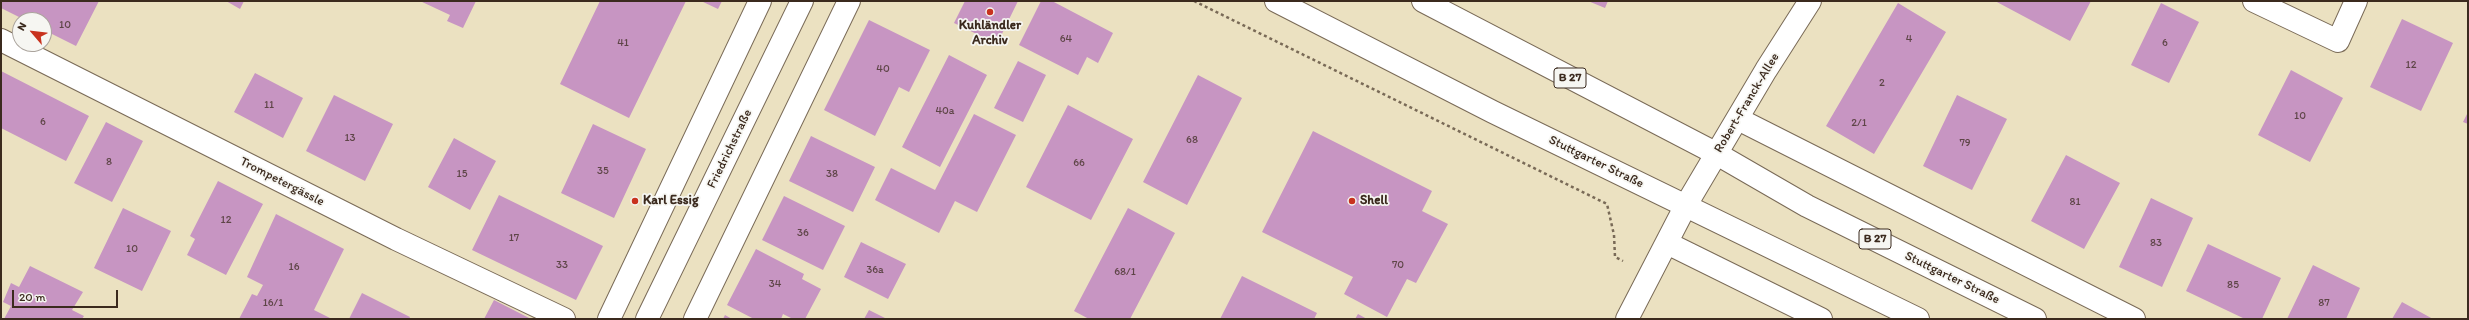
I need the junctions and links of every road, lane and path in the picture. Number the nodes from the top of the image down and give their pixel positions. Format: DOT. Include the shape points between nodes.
graph roads {
  1 [pos="760,1"];
  2 [pos="802,1"];
  3 [pos="849,1"];
  4 [pos="1194,1"];
  5 [pos="1276,1"];
  6 [pos="1423,1"];
  7 [pos="1810,1"];
  8 [pos="2254,1"];
  9 [pos="2356,1"];
  10 [pos="1,40"];
  11 [pos="1738,119"];
  12 [pos="1717,154"];
  13 [pos="1686,205"];
  14 [pos="1667,243"];
  15 [pos="1651,274"];
  16 [pos="564,319"];
  17 [pos="609,319"];
  18 [pos="647,319"];
  19 [pos="695,319"];
  20 [pos="1627,319"];
  21 [pos="1820,319"];
  22 [pos="1918,319"];
  23 [pos="2035,319"];
  24 [pos="2134,319"];
  1 -- 17 [label="main road"];
  2 -- 18 [label="main road, Friedrichstraße"];
  3 -- 19 [label="main road"];
  4 -- 15 [label="path" via="1607,204 1614,235 1615,257"];
  5 -- 13 [label="main road, Stuttgarter Straße" via="1493,112"];
  6 -- 12 [label="main road, Stuttgarter Straße / B 27"];
  7 -- 11 [label="main road, Robert-Franck-Allee"];
  8 -- 9 [label="main road" via="2338,41"];
  10 -- 16 [label="main road, Trompetergässle" via="396,240"];
  11 -- 12 [label="main road, Robert-Franck-Allee"];
  11 -- 24 [label="main road"];
  12 -- 13 [label="main road, Robert-Franck-Allee"];
  12 -- 23 [label="main road, Stuttgarter Straße / B 27" via="1807,206"];
  13 -- 14 [label="main road, Robert-Franck-Allee"];
  13 -- 22 [label="main road, Stuttgarter Straße"];
  14 -- 15 [label="main road, Robert-Franck-Allee"];
  14 -- 21 [label="main road"];
  15 -- 20 [label="main road, Robert-Franck-Allee"];
}
